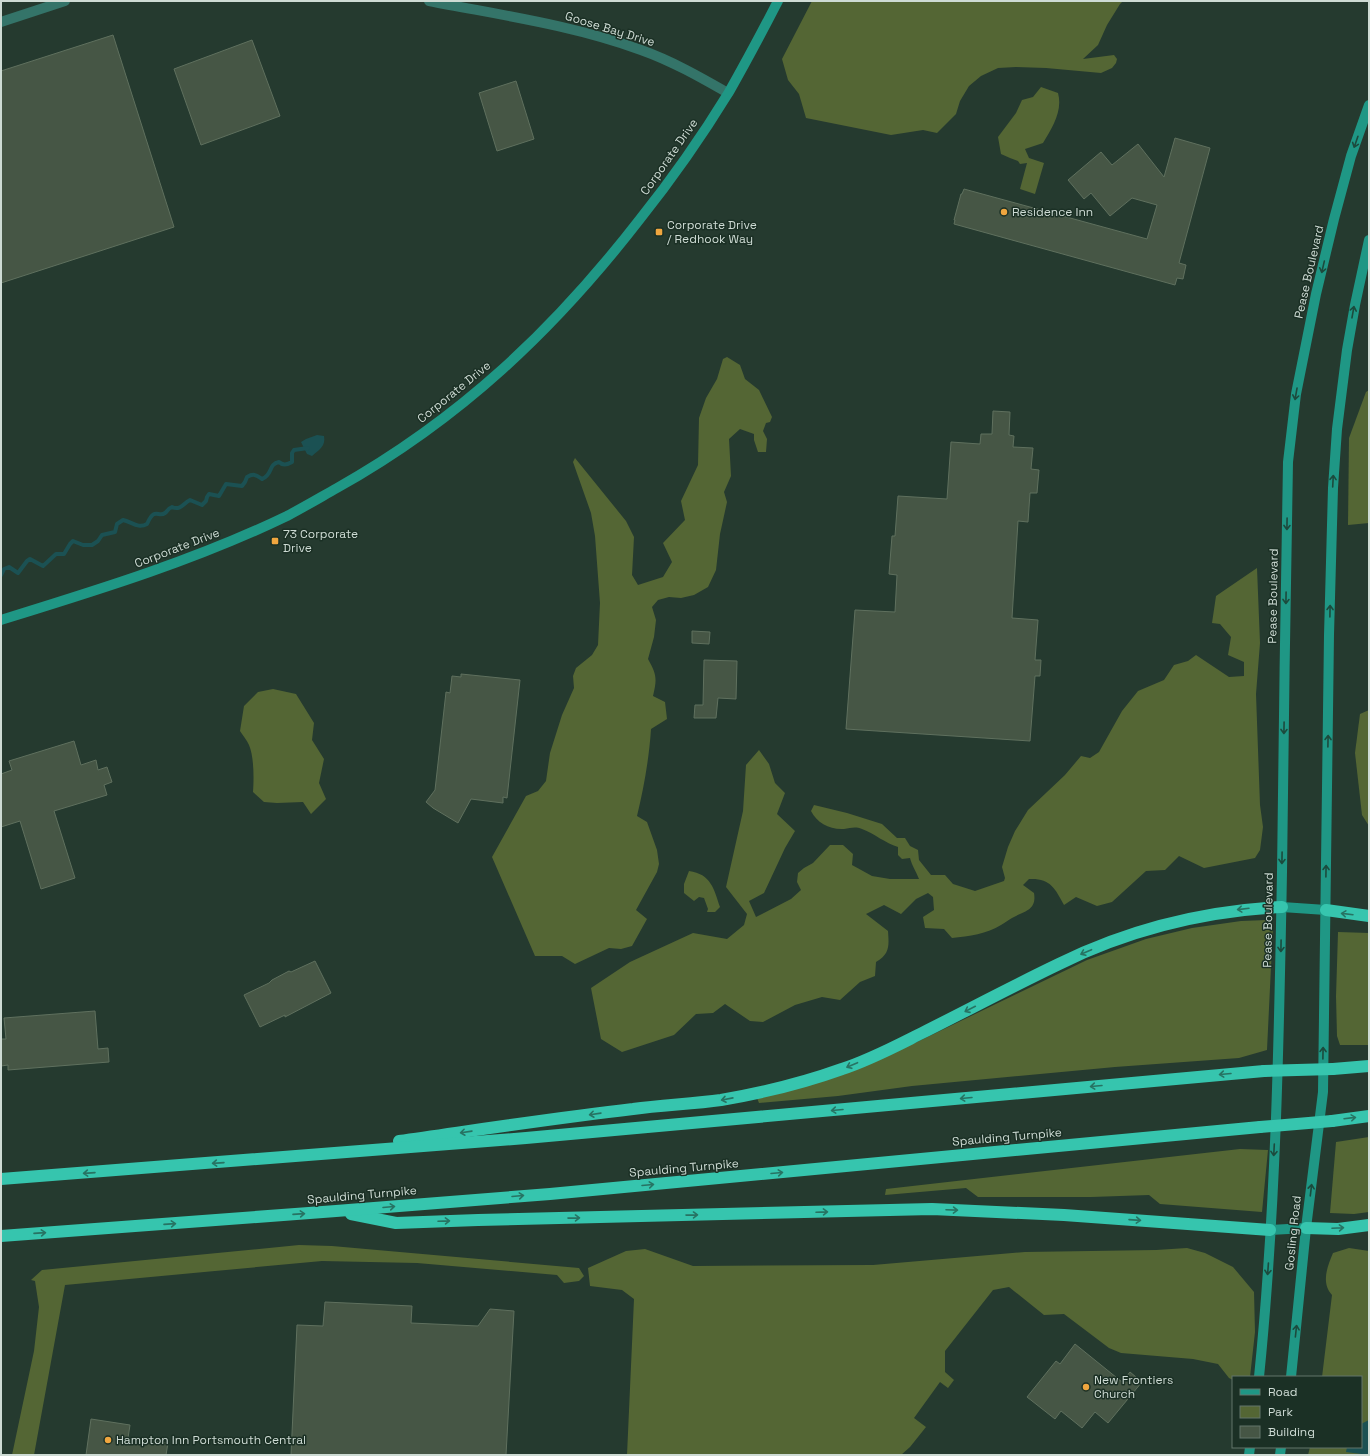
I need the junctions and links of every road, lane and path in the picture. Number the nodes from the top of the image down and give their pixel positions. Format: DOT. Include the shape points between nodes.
graph roads {
  1 [pos="65,1"];
  2 [pos="429,1"];
  3 [pos="778,1"];
  4 [pos="1,22"];
  5 [pos="728,93"];
  6 [pos="1369,105"];
  7 [pos="1369,240"];
  8 [pos="1,620"];
  9 [pos="1282,907"];
  10 [pos="1326,910"];
  11 [pos="1369,916"];
  12 [pos="1369,1066"];
  13 [pos="1277,1097"];
  14 [pos="1369,1116"];
  15 [pos="257,1160"];
  16 [pos="1,1179"];
  17 [pos="336,1211"];
  18 [pos="1369,1225"];
  19 [pos="1306,1228"];
  20 [pos="1270,1230"];
  21 [pos="1,1236"];
  22 [pos="1259,1376"];
  23 [pos="1291,1376"];
  1 -- 4 [label="street"];
  2 -- 5 [label="street, Goose Bay Drive" via="545,23 612,41 668,61"];
  3 -- 5 [label="street, Corporate Drive"];
  5 -- 8 [label="street, Corporate Drive" via="679,169 620,245 568,305 523,352 474,395 411,443 299,510 221,545 103,588"];
  6 -- 9 [label="street, Pease Boulevard, one-way" via="1351,156 1334,219 1316,294 1292,420 1288,462"];
  10 -- 7 [label="street, one-way" via="1333,488 1337,429 1348,342"];
  9 -- 10 [label="street"];
  9 -- 13 [label="street, Pease Boulevard, one-way"];
  9 -- 15 [label="highway, one-way" via="1255,908 1195,918 1116,940 1060,963 889,1050 808,1081 776,1089 720,1100 633,1109"];
  11 -- 10 [label="highway, one-way"];
  19 -- 10 [label="street, Gosling Road, one-way" via="1322,1092"];
  12 -- 15 [label="highway, one-way, bridge" via="1264,1071"];
  13 -- 20 [label="street, Gosling Road, one-way"];
  17 -- 14 [label="highway, Spaulding Turnpike, one-way, bridge" via="646,1185"];
  15 -- 16 [label="highway, one-way"];
  17 -- 20 [label="highway, one-way" via="396,1223 932,1209 1064,1215"];
  21 -- 17 [label="highway, Spaulding Turnpike, one-way"];
  19 -- 18 [label="highway, one-way" via="1338,1229"];
  19 -- 20 [label="street"];
  23 -- 19 [label="street, Gosling Road, one-way"];
  20 -- 22 [label="street, Gosling Road, one-way"];
}
